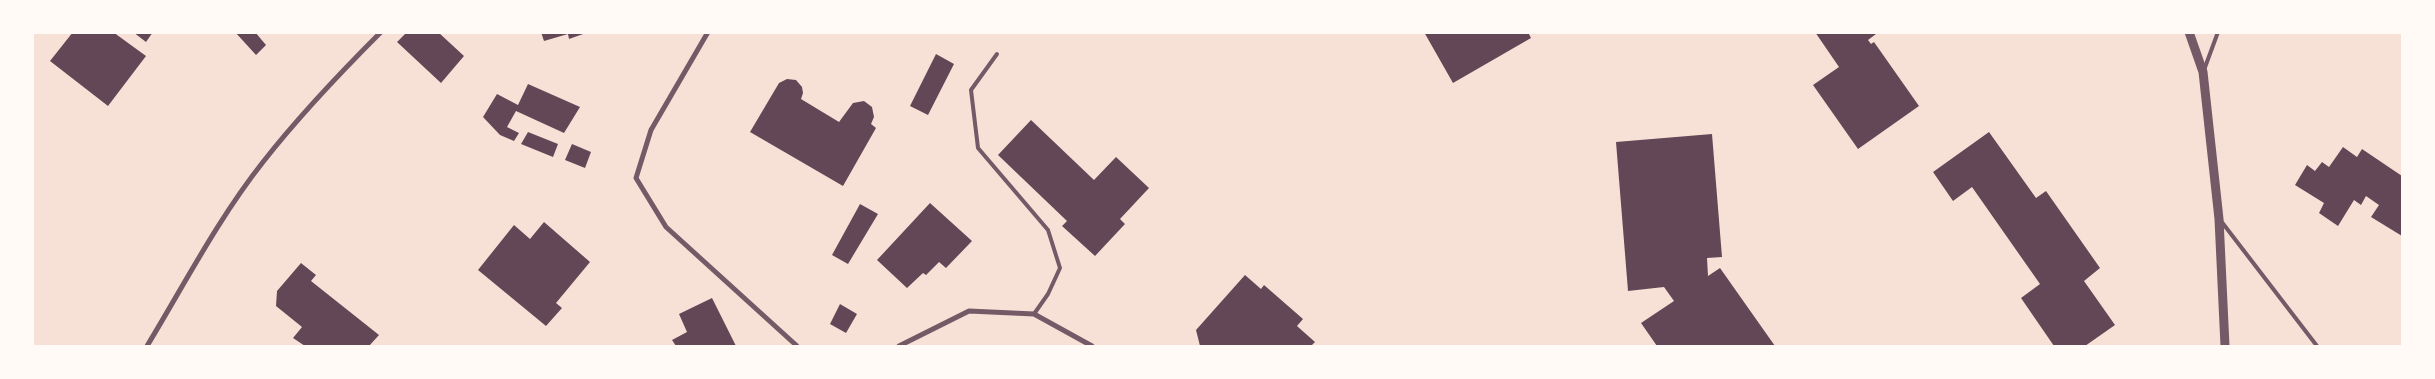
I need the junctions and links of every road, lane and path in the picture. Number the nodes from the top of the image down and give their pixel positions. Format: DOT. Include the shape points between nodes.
graph roads {
  1 [pos="381,32"];
  2 [pos="708,32"];
  3 [pos="2189,32"];
  4 [pos="2218,32"];
  5 [pos="997,54"];
  6 [pos="2204,72"];
  7 [pos="2220,219"];
  8 [pos="1034,314"];
  9 [pos="147,346"];
  10 [pos="797,346"];
  11 [pos="899,346"];
  12 [pos="1092,346"];
  13 [pos="2225,346"];
  14 [pos="2317,346"];
  1 -- 9 [label="street" via="322,91 261,163 215,232"];
  2 -- 10 [label="street" via="651,130 636,178 666,227"];
  3 -- 6 [label="street"];
  4 -- 6 [label="lane"];
  5 -- 8 [label="lane" via="971,90 978,148 1048,230 1060,268"];
  6 -- 7 [label="street"];
  7 -- 13 [label="street"];
  7 -- 14 [label="lane"];
  8 -- 11 [label="street" via="969,311"];
  8 -- 12 [label="street"];
}
